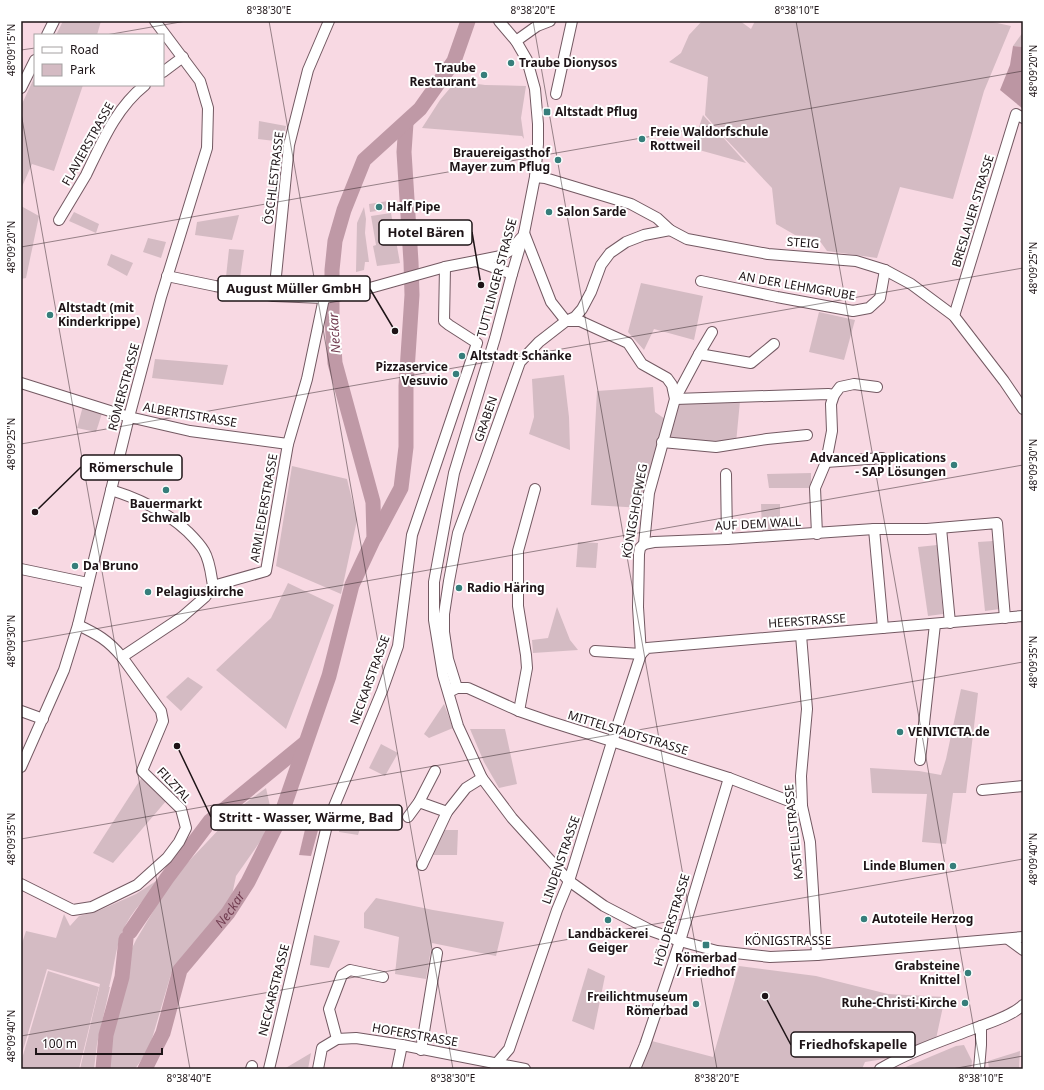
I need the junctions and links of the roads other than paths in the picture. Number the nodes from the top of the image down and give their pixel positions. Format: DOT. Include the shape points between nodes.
graph roads {
  1 [pos="54,21"];
  2 [pos="154,21"];
  3 [pos="329,21"];
  4 [pos="499,21"];
  5 [pos="550,21"];
  6 [pos="572,21"];
  7 [pos="48,34"];
  8 [pos="516,41"];
  9 [pos="182,56"];
  10 [pos="34,62"];
  11 [pos="164,71"];
  12 [pos="145,86"];
  13 [pos="21,88"];
  14 [pos="556,94"];
  15 [pos="1020,116"];
  16 [pos="534,177"];
  17 [pos="59,220"];
  18 [pos="670,230"];
  19 [pos="524,233"];
  20 [pos="476,261"];
  21 [pos="445,268"];
  22 [pos="885,270"];
  23 [pos="512,274"];
  24 [pos="167,276"];
  25 [pos="701,281"];
  26 [pos="274,296"];
  27 [pos="324,298"];
  28 [pos="954,316"];
  29 [pos="566,321"];
  30 [pos="712,332"];
  31 [pos="774,344"];
  32 [pos="699,354"];
  33 [pos="21,383"];
  34 [pos="878,387"];
  35 [pos="834,395"];
  36 [pos="675,399"];
  37 [pos="1023,410"];
  38 [pos="129,418"];
  39 [pos="807,435"];
  40 [pos="662,442"];
  41 [pos="288,444"];
  42 [pos="882,458"];
  43 [pos="826,462"];
  44 [pos="726,474"];
  45 [pos="535,489"];
  46 [pos="111,490"];
  47 [pos="941,528"];
  48 [pos="874,529"];
  49 [pos="817,534"];
  50 [pos="727,539"];
  51 [pos="644,544"];
  52 [pos="21,569"];
  53 [pos="88,583"];
  54 [pos="213,586"];
  55 [pos="1023,616"];
  56 [pos="1005,618"];
  57 [pos="950,623"];
  58 [pos="935,624"];
  59 [pos="78,625"];
  60 [pos="883,628"];
  61 [pos="801,634"];
  62 [pos="595,651"];
  63 [pos="640,654"];
  64 [pos="122,657"];
  65 [pos="457,688"];
  66 [pos="447,692"];
  67 [pos="21,711"];
  68 [pos="519,711"];
  69 [pos="43,719"];
  70 [pos="612,742"];
  71 [pos="920,760"];
  72 [pos="21,767"];
  73 [pos="435,771"];
  74 [pos="482,778"];
  75 [pos="729,778"];
  76 [pos="1023,786"];
  77 [pos="982,790"];
  78 [pos="420,802"];
  79 [pos="802,806"];
  80 [pos="447,812"];
  81 [pos="408,817"];
  82 [pos="422,865"];
  83 [pos="569,881"];
  84 [pos="21,884"];
  85 [pos="1023,937"];
  86 [pos="1008,939"];
  87 [pos="680,941"];
  88 [pos="1023,950"];
  89 [pos="437,953"];
  90 [pos="817,955"];
  91 [pos="383,977"];
  92 [pos="1023,1005"];
  93 [pos="981,1026"];
  94 [pos="337,1039"];
  95 [pos="402,1045"];
  96 [pos="421,1050"];
  97 [pos="496,1066"];
  98 [pos="269,1069"];
  99 [pos="318,1069"];
  100 [pos="397,1069"];
  101 [pos="525,1069"];
  102 [pos="635,1069"];
  103 [pos="880,1069"];
  104 [pos="979,1069"];
  1 -- 7 [label="street"];
  2 -- 9 [label="street, RÖMERSTRASSE"];
  3 -- 26 [label="street, ÖSCHLESTRASSE" via="308,70 289,145"];
  4 -- 8 [label="street, TUTTLINGER STRASSE"];
  5 -- 8 [label="street" via="537,26"];
  6 -- 14 [label="street"];
  8 -- 16 [label="street, TUTTLINGER STRASSE" via="527,60 535,89 538,144"];
  9 -- 11 [label="street"];
  9 -- 24 [label="street, RÖMERSTRASSE" via="200,81 208,108 207,148"];
  10 -- 13 [label="street"];
  12 -- 17 [label="street, FLAVIERSTRASSE" via="124,105 113,121"];
  15 -- 28 [label="street, BRESLAUER STRASSE"];
  16 -- 18 [label="street, STEIG" via="631,204 657,218"];
  16 -- 19 [label="street, TUTTLINGER STRASSE"];
  18 -- 22 [label="street, STEIG" via="695,241 768,254 856,262"];
  18 -- 29 [label="street, GRABEN" via="644,235 610,252 601,265 582,309 575,317"];
  19 -- 20 [label="street" via="511,250 501,256"];
  19 -- 23 [label="street, TUTTLINGER STRASSE"];
  19 -- 29 [label="street" via="551,302"];
  20 -- 21 [label="street"];
  20 -- 23 [label="street"];
  21 -- 27 [label="street"];
  21 -- 98 [label="street, NECKARSTRASSE" via="444,321 477,343 412,535 398,646 328,821"];
  22 -- 25 [label="street, AN DER LEHMGRUBE" via="880,298 869,308 853,311"];
  22 -- 28 [label="street, STEIG" via="911,284"];
  23 -- 66 [label="street, TUTTLINGER STRASSE" via="454,473 434,582 434,620"];
  24 -- 26 [label="street"];
  24 -- 38 [label="street, RÖMERSTRASSE"];
  26 -- 27 [label="street"];
  27 -- 41 [label="street, ARMLEDERSTRASSE" via="307,379"];
  28 -- 37 [label="street, STEIG"];
  29 -- 36 [label="street" via="580,321 628,343 642,364 667,378 672,384"];
  29 -- 65 [label="street, GRABEN" via="539,342 520,362 458,533 444,614 448,659"];
  30 -- 32 [label="street, KÖNIGSHOFWEG"];
  31 -- 32 [label="street" via="751,363"];
  32 -- 36 [label="street, KÖNIGSHOFWEG"];
  33 -- 38 [label="street, ALBERTISTRASSE"];
  34 -- 35 [label="street" via="854,384 840,386"];
  35 -- 36 [label="street"];
  35 -- 43 [label="street" via="831,404 832,431"];
  36 -- 40 [label="street, KÖNIGSHOFWEG"];
  38 -- 41 [label="street, ALBERTISTRASSE" via="190,431"];
  38 -- 46 [label="street, RÖMERSTRASSE"];
  39 -- 40 [label="street" via="716,447"];
  40 -- 51 [label="street, KÖNIGSHOFWEG" via="649,493"];
  41 -- 54 [label="street, ARMLEDERSTRASSE" via="266,571"];
  42 -- 43 [label="street"];
  43 -- 49 [label="street" via="815,488"];
  44 -- 50 [label="street"];
  45 -- 68 [label="street" via="518,551 518,606 527,668"];
  46 -- 53 [label="street, RÖMERSTRASSE"];
  46 -- 54 [label="street" via="135,497 154,507 195,539 204,550"];
  47 -- 48 [label="street, AUF DEM WALL"];
  47 -- 56 [label="street, AUF DEM WALL" via="997,523"];
  47 -- 57 [label="street"];
  48 -- 49 [label="street, AUF DEM WALL"];
  48 -- 60 [label="street"];
  49 -- 50 [label="street, AUF DEM WALL"];
  50 -- 51 [label="street, AUF DEM WALL"];
  51 -- 63 [label="street, KÖNIGSHOFWEG" via="638,554"];
  52 -- 53 [label="street"];
  53 -- 59 [label="street, RÖMERSTRASSE"];
  54 -- 64 [label="street" via="182,618"];
  55 -- 56 [label="street, HEERSTRASSE"];
  56 -- 57 [label="street, HEERSTRASSE"];
  57 -- 58 [label="street, HEERSTRASSE"];
  58 -- 60 [label="street, HEERSTRASSE"];
  58 -- 71 [label="street"];
  59 -- 64 [label="street" via="102,637"];
  59 -- 69 [label="street, RÖMERSTRASSE" via="64,670"];
  60 -- 61 [label="street, HEERSTRASSE"];
  61 -- 63 [label="street, HEERSTRASSE" via="647,648"];
  61 -- 79 [label="street, KASTELLSTRASSE" via="807,709 801,776"];
  62 -- 63 [label="street, HEERSTRASSE"];
  63 -- 70 [label="street, LINDENSTRASSE"];
  64 -- 84 [label="street, FILZTAL" via="160,711 163,721 142,771 182,809 186,828 167,858 138,885 92,907 73,910"];
  65 -- 66 [label="street"];
  65 -- 68 [label="street, MITTELSTADTSTRASSE" via="468,688"];
  66 -- 74 [label="street, TUTTLINGER STRASSE" via="458,726"];
  67 -- 69 [label="street"];
  68 -- 70 [label="street, MITTELSTADTSTRASSE"];
  69 -- 72 [label="street, RÖMERSTRASSE"];
  70 -- 75 [label="street, MITTELSTADTSTRASSE"];
  70 -- 83 [label="street, LINDENSTRASSE"];
  73 -- 78 [label="street"];
  74 -- 80 [label="street" via="466,788"];
  74 -- 83 [label="street, TUTTLINGER STRASSE" via="512,818"];
  75 -- 79 [label="street, MITTELSTADTSTRASSE"];
  75 -- 87 [label="street, HÖLDERSTRASSE"];
  76 -- 77 [label="street"];
  78 -- 80 [label="street"];
  78 -- 81 [label="street"];
  79 -- 90 [label="street, KASTELLSTRASSE" via="810,842"];
  80 -- 82 [label="street"];
  83 -- 87 [label="street, KÖNIGSTRASSE" via="604,906 652,931"];
  83 -- 97 [label="street, LINDENSTRASSE" via="509,1049"];
  85 -- 86 [label="street, KÖNIGSTRASSE"];
  86 -- 88 [label="street"];
  86 -- 90 [label="street, KÖNIGSTRASSE"];
  87 -- 90 [label="street, KÖNIGSTRASSE" via="740,954"];
  87 -- 102 [label="street, HÖLDERSTRASSE"];
  89 -- 96 [label="street"];
  91 -- 94 [label="street" via="350,970 342,975 329,1009"];
  92 -- 93 [label="street"];
  93 -- 103 [label="street" via="908,1054"];
  93 -- 104 [label="street"];
  94 -- 95 [label="street, HOFERSTRASSE" via="356,1038"];
  94 -- 99 [label="street" via="322,1048"];
  95 -- 96 [label="street, HOFERSTRASSE"];
  95 -- 100 [label="street"];
  96 -- 97 [label="street, HOFERSTRASSE"];
  97 -- 101 [label="street, HOFERSTRASSE"];
}
